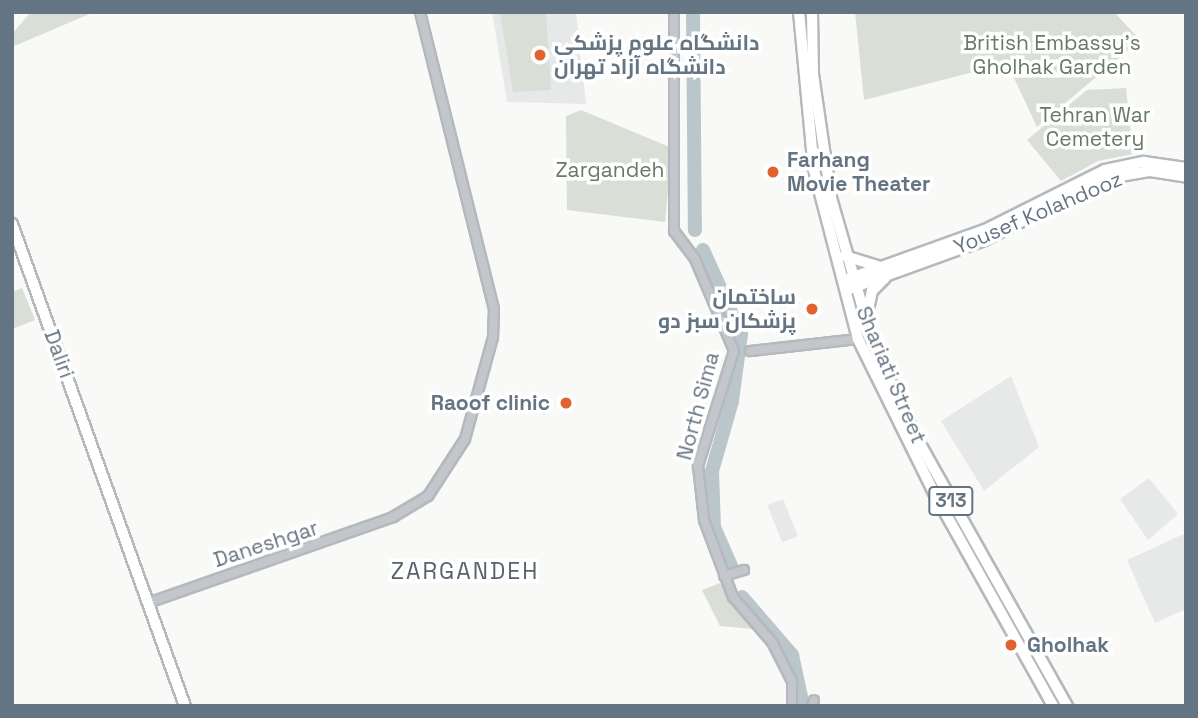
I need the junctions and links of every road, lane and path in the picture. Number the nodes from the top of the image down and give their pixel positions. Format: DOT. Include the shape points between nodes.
graph roads {
  1 [pos="420,12"];
  2 [pos="674,12"];
  3 [pos="799,12"];
  4 [pos="812,12"];
  5 [pos="1186,168"];
  6 [pos="1186,177"];
  7 [pos="12,224"];
  8 [pos="845,256"];
  9 [pos="891,267"];
  10 [pos="847,284"];
  11 [pos="867,325"];
  12 [pos="858,339"];
  13 [pos="750,351"];
  14 [pos="744,570"];
  15 [pos="724,576"];
  16 [pos="151,602"];
  17 [pos="185,706"];
  18 [pos="191,706"];
  19 [pos="792,706"];
  20 [pos="1053,706"];
  21 [pos="1067,706"];
  1 -- 16 [label="street, Daneshgar" via="494,309 493,337 465,439 428,496 393,517"];
  2 -- 15 [label="street, North Sima" via="674,231 695,259 734,351 698,466 704,520"];
  3 -- 10 [label="main road, Shariati Street / 313" via="807,125"];
  4 -- 8 [label="main road, Shariati Street / 313" via="817,99"];
  5 -- 9 [label="main road, Yousef Kolahdooz" via="1144,162 1105,170 985,230"];
  6 -- 9 [label="main road, Yousef Kolahdooz" via="1150,171 1109,178 984,240"];
  7 -- 16 [label="main road, Daliri"];
  8 -- 9 [label="main road" via="874,267"];
  8 -- 10 [label="main road, Shariati Street / 313"];
  9 -- 10 [label="main road, Yousef Kolahdooz"];
  9 -- 11 [label="main road" via="872,291"];
  10 -- 11 [label="main road, Shariati Street / 313"];
  10 -- 12 [label="main road, Shariati Street / 313"];
  11 -- 21 [label="main road, Shariati Street / 313" via="915,435"];
  12 -- 13 [label="street"];
  12 -- 20 [label="main road, Shariati Street / 313" via="937,500"];
  14 -- 15 [label="street"];
  15 -- 19 [label="street, North Sima" via="736,602 772,642 792,681"];
  16 -- 17 [label="main road, Daliri"];
  16 -- 18 [label="main road, Daliri"];
}
